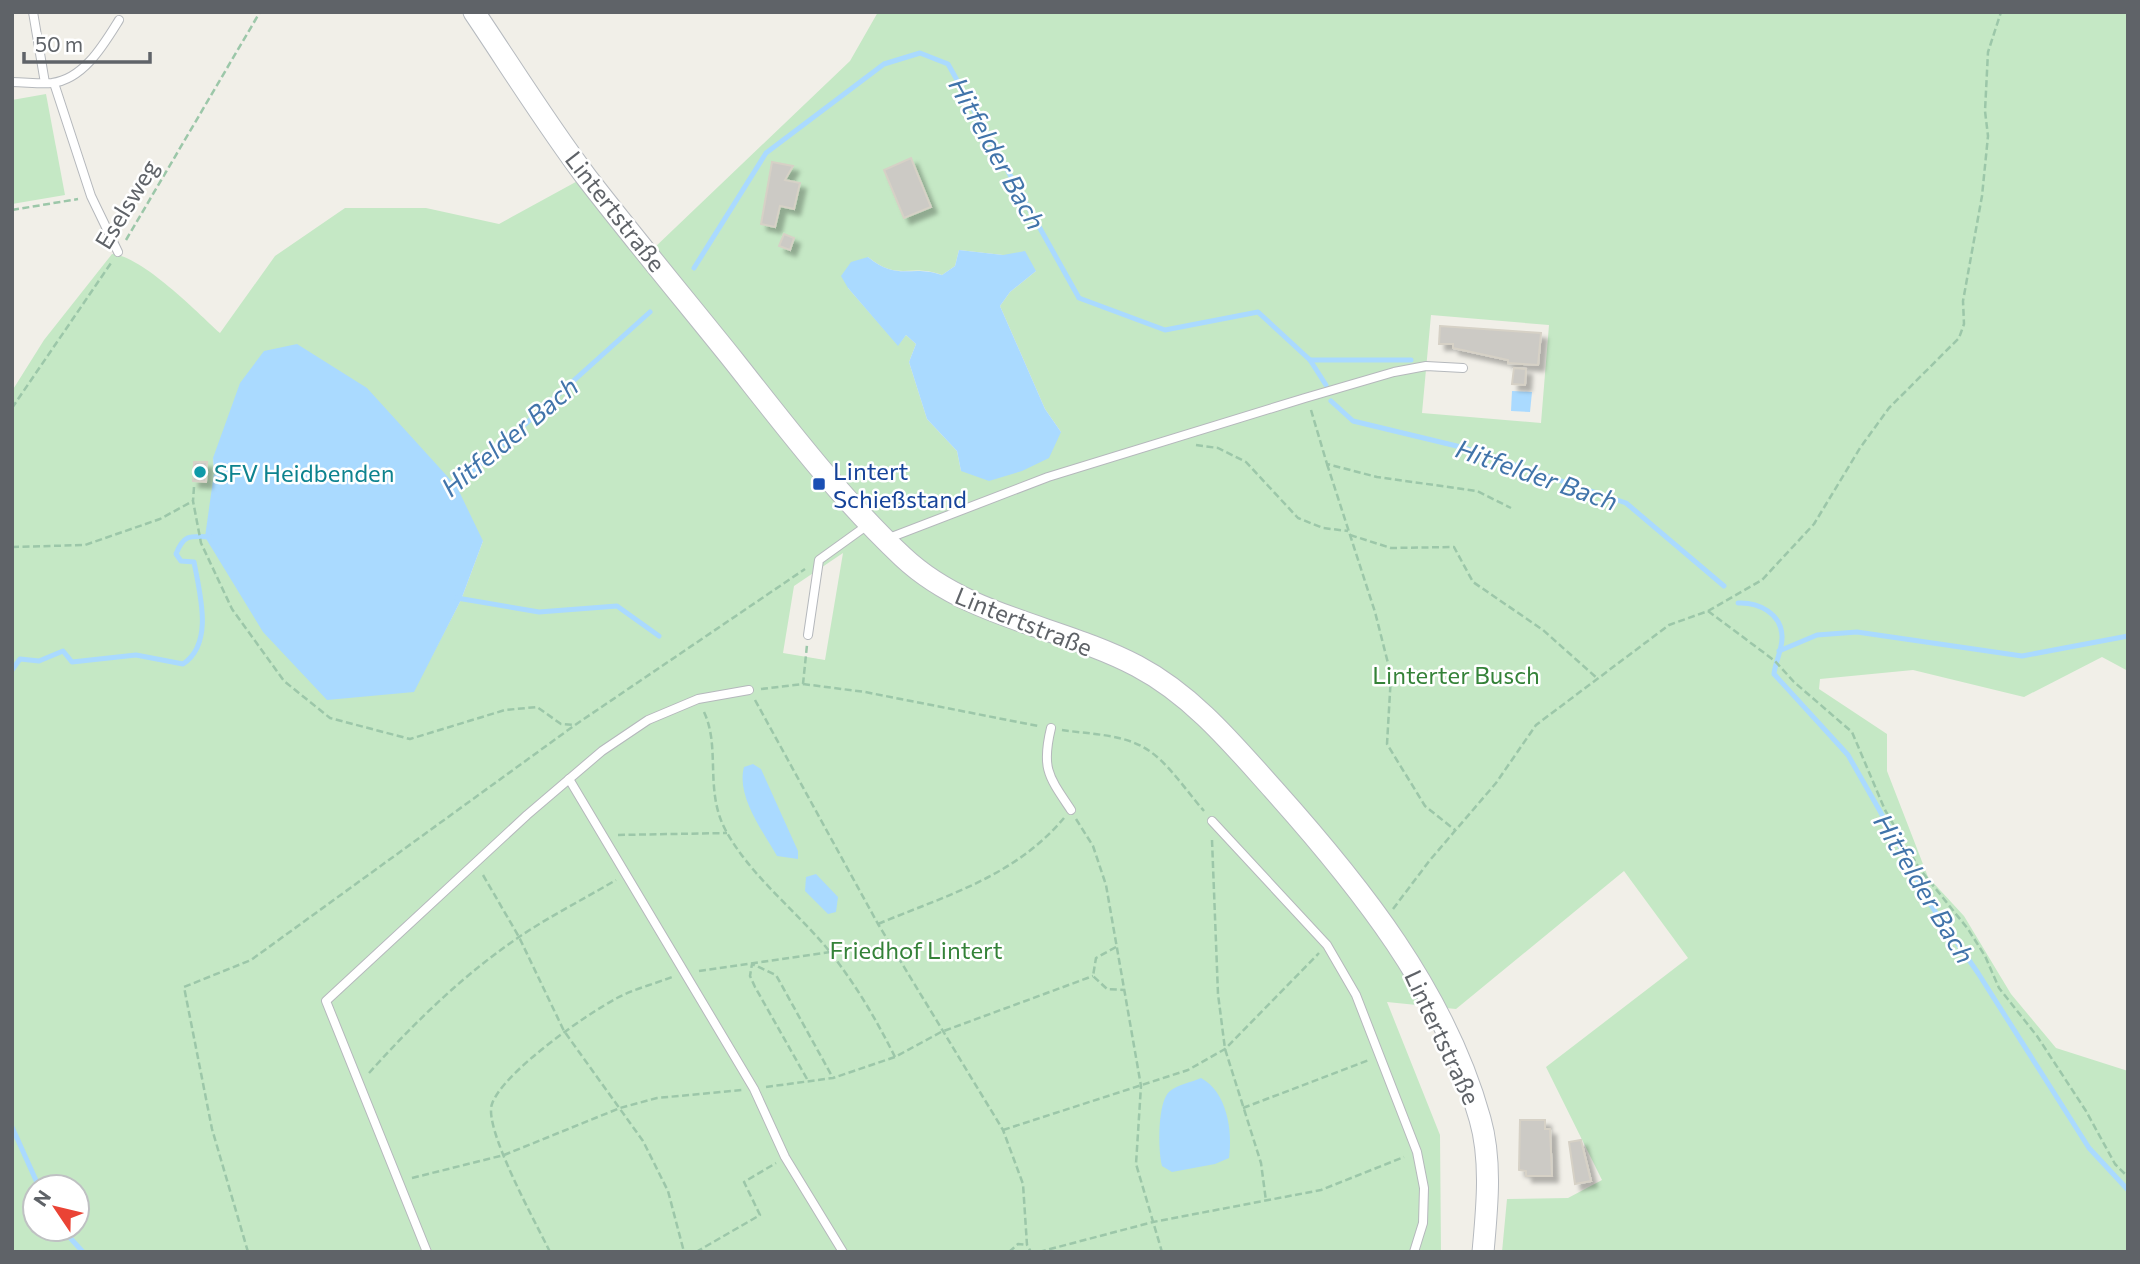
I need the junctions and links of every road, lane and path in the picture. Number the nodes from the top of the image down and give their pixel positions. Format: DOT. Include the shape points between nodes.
graph roads {
  1 [pos="33,12"];
  2 [pos="260,12"];
  3 [pos="474,12"];
  4 [pos="2001,12"];
  5 [pos="119,20"];
  6 [pos="12,82"];
  7 [pos="49,83"];
  8 [pos="91,196"];
  9 [pos="12,210"];
  10 [pos="118,252"];
  11 [pos="1463,368"];
  12 [pos="1305,398"];
  13 [pos="12,408"];
  14 [pos="1191,433"];
  15 [pos="1327,464"];
  16 [pos="214,473"];
  17 [pos="233,475"];
  18 [pos="194,487"];
  19 [pos="193,501"];
  20 [pos="1511,508"];
  21 [pos="871,522"];
  22 [pos="1349,533"];
  23 [pos="886,540"];
  24 [pos="12,547"];
  25 [pos="819,560"];
  26 [pos="1708,611"];
  27 [pos="808,635"];
  28 [pos="1598,679"];
  29 [pos="803,684"];
  30 [pos="749,690"];
  31 [pos="698,699"];
  32 [pos="575,725"];
  33 [pos="1051,728"];
  34 [pos="569,779"];
  35 [pos="1071,810"];
  36 [pos="1212,821"];
  37 [pos="1455,830"];
  38 [pos="727,833"];
  39 [pos="603,836"];
  40 [pos="475,863"];
  41 [pos="625,875"];
  42 [pos="1379,918"];
  43 [pos="878,924"];
  44 [pos="519,937"];
  45 [pos="1327,945"];
  46 [pos="1116,946"];
  47 [pos="830,952"];
  48 [pos="752,964"];
  49 [pos="684,973"];
  50 [pos="1125,990"];
  51 [pos="564,1031"];
  52 [pos="1225,1049"];
  53 [pos="1379,1056"];
  54 [pos="895,1057"];
  55 [pos="833,1077"];
  56 [pos="808,1080"];
  57 [pos="359,1083"];
  58 [pos="1141,1086"];
  59 [pos="1243,1108"];
  60 [pos="1003,1130"];
  61 [pos="1417,1152"];
  62 [pos="786,1157"];
  63 [pos="2128,1177"];
  64 [pos="1266,1201"];
  65 [pos="1153,1222"];
  66 [pos="1027,1245"];
  67 [pos="248,1252"];
  68 [pos="427,1252"];
  69 [pos="550,1252"];
  70 [pos="684,1252"];
  71 [pos="696,1252"];
  72 [pos="843,1252"];
  73 [pos="1009,1252"];
  74 [pos="1031,1252"];
  75 [pos="1040,1252"];
  76 [pos="1162,1252"];
  77 [pos="1414,1252"];
  78 [pos="1483,1252"];
  1 -- 7 [label="lane"];
  2 -- 10 [label="path, Eselsweg"];
  3 -- 21 [label="main road, Lintertstraße" via="585,175 793,434"];
  4 -- 26 [label="path" via="1988,52 1982,196 1959,338 1889,408 1814,524 1788,554 1762,580"];
  5 -- 7 [label="lane" via="100,51 79,71"];
  6 -- 7 [label="lane"];
  7 -- 8 [label="lane"];
  8 -- 9 [label="path"];
  8 -- 10 [label="lane"];
  10 -- 13 [label="path, Eselsweg"];
  11 -- 12 [label="lane" via="1426,366"];
  12 -- 14 [label="lane"];
  12 -- 15 [label="path"];
  14 -- 22 [label="path" via="1194,445 1219,448 1246,462 1298,518"];
  14 -- 23 [label="lane" via="1048,478"];
  15 -- 20 [label="path" via="1377,477 1477,491"];
  15 -- 22 [label="path"];
  16 -- 17 [label="path"];
  18 -- 19 [label="path"];
  19 -- 24 [label="path" via="160,519 85,545"];
  19 -- 32 [label="path" via="201,543 232,609 284,681 330,718 410,739 505,710 537,707 561,723"];
  21 -- 23 [label="main road, Lintertstraße"];
  21 -- 25 [label="lane"];
  22 -- 28 [label="path" via="1391,548 1454,547 1473,582 1543,630"];
  22 -- 37 [label="path" via="1391,675 1387,744 1425,806"];
  23 -- 42 [label="main road, Lintertstraße" via="949,591 1133,664 1167,684 1243,755 1338,862"];
  25 -- 27 [label="lane"];
  25 -- 32 [label="path"];
  26 -- 28 [label="path" via="1669,625"];
  26 -- 63 [label="path" via="1775,661 1852,732 1885,810 1919,868 1968,929 1999,988 2037,1036 2115,1164"];
  27 -- 29 [label="path"];
  28 -- 37 [label="path" via="1536,725 1496,783"];
  29 -- 30 [label="path"];
  29 -- 33 [label="path"];
  30 -- 31 [label="lane"];
  30 -- 43 [label="path"];
  31 -- 34 [label="lane" via="648,720"];
  31 -- 38 [label="path" via="710,725 717,813"];
  32 -- 67 [label="path" via="251,960 184,987 212,1129"];
  33 -- 35 [label="lane" via="1044,754 1047,775"];
  33 -- 36 [label="path" via="1143,747"];
  34 -- 39 [label="lane"];
  34 -- 40 [label="lane"];
  35 -- 43 [label="path" via="1025,858"];
  35 -- 46 [label="path" via="1093,846 1102,872"];
  36 -- 45 [label="lane"];
  36 -- 52 [label="path" via="1218,995"];
  37 -- 42 [label="path" via="1398,905"];
  38 -- 39 [label="path"];
  38 -- 47 [label="path" via="750,866"];
  39 -- 41 [label="lane"];
  40 -- 44 [label="path"];
  40 -- 57 [label="lane" via="326,1001"];
  41 -- 44 [label="path"];
  41 -- 49 [label="lane"];
  42 -- 78 [label="main road, Lintertstraße" via="1433,1005 1481,1122 1487,1160"];
  43 -- 60 [label="path"];
  44 -- 51 [label="path"];
  44 -- 57 [label="path" via="414,1025"];
  45 -- 52 [label="path"];
  45 -- 53 [label="lane" via="1356,995"];
  46 -- 50 [label="path"];
  46 -- 50 [label="path" via="1096,958 1093,976 1107,989"];
  47 -- 48 [label="path"];
  47 -- 54 [label="path" via="872,1011"];
  48 -- 49 [label="path"];
  48 -- 55 [label="path" via="776,975"];
  48 -- 56 [label="path" via="750,976 755,987"];
  49 -- 51 [label="path" via="619,997"];
  49 -- 62 [label="lane" via="754,1089"];
  50 -- 58 [label="path"];
  51 -- 69 [label="path" via="507,1083 491,1105 493,1129"];
  51 -- 70 [label="path" via="643,1141 668,1191"];
  52 -- 58 [label="path" via="1188,1070"];
  52 -- 59 [label="path"];
  53 -- 59 [label="path"];
  53 -- 61 [label="lane"];
  57 -- 68 [label="lane"];
  58 -- 60 [label="path"];
  58 -- 65 [label="path" via="1136,1164"];
  59 -- 64 [label="path" via="1261,1163"];
  60 -- 66 [label="path" via="1023,1184"];
  61 -- 64 [label="path" via="1321,1190"];
  61 -- 77 [label="lane" via="1424,1188 1423,1223"];
  62 -- 71 [label="path" via="744,1182 760,1215"];
  62 -- 72 [label="lane"];
  64 -- 65 [label="path"];
  65 -- 75 [label="path"];
  65 -- 76 [label="path"];
  66 -- 73 [label="path" via="1018,1244"];
  66 -- 74 [label="path"];
}
